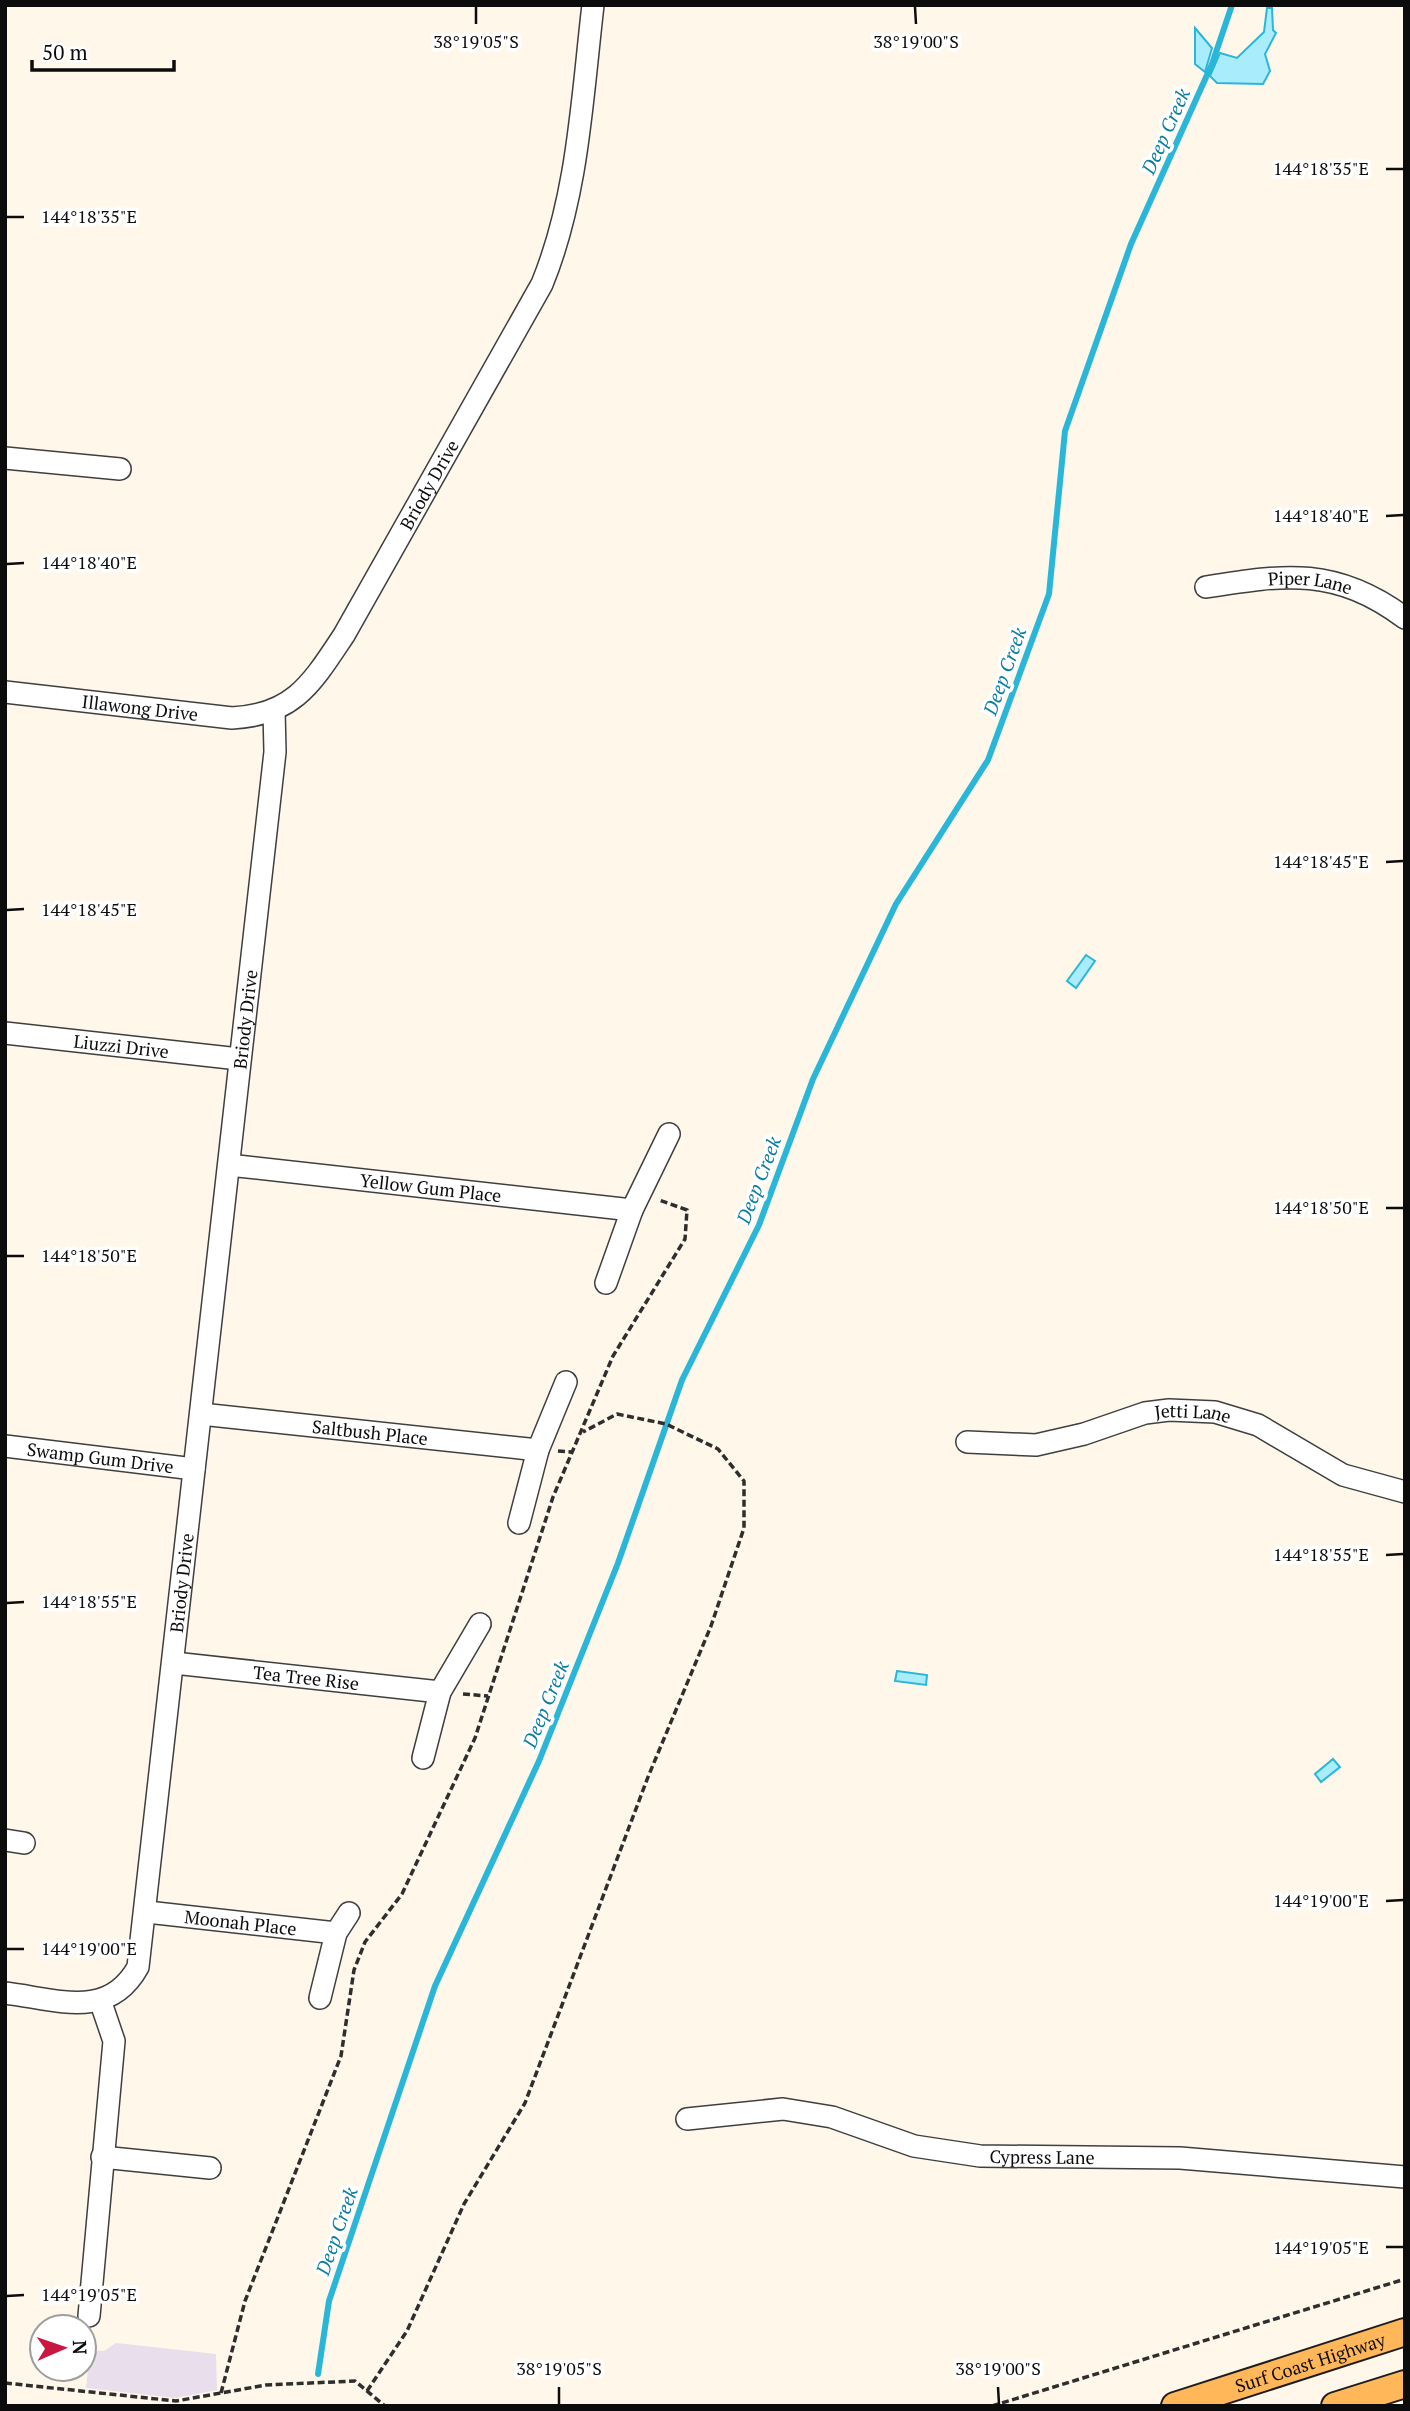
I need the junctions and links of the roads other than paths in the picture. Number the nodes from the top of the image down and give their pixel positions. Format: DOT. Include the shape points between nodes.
graph roads {
  1 [pos="593,5"];
  2 [pos="5,458"];
  3 [pos="120,469"];
  4 [pos="1206,587"];
  5 [pos="1405,618"];
  6 [pos="5,692"];
  7 [pos="274,710"];
  8 [pos="5,1033"];
  9 [pos="239,1059"];
  10 [pos="669,1134"];
  11 [pos="229,1165"];
  12 [pos="636,1201"];
  13 [pos="606,1283"];
  14 [pos="566,1382"];
  15 [pos="201,1413"];
  16 [pos="967,1442"];
  17 [pos="5,1446"];
  18 [pos="538,1450"];
  19 [pos="194,1469"];
  20 [pos="1405,1492"];
  21 [pos="519,1523"];
  22 [pos="480,1624"];
  23 [pos="174,1663"];
  24 [pos="440,1692"];
  25 [pos="423,1758"];
  26 [pos="147,1912"];
  27 [pos="349,1913"];
  28 [pos="336,1933"];
  29 [pos="5,1993"];
  30 [pos="320,1998"];
  31 [pos="101,2003"];
  32 [pos="687,2119"];
  33 [pos="102,2157"];
  34 [pos="210,2168"];
  35 [pos="1405,2176"];
  36 [pos="89,2313"];
  37 [pos="1405,2332"];
  38 [pos="1405,2384"];
  39 [pos="1175,2406"];
  40 [pos="1335,2406"];
  1 -- 7 [label="street, Briody Drive" via="569,201 542,284 344,635 306,689"];
  2 -- 3 [label="street"];
  4 -- 5 [label="street, Piper Lane" via="1278,576 1317,578 1356,588"];
  6 -- 7 [label="street, Illawong Drive" via="223,717 252,717"];
  7 -- 9 [label="street, Briody Drive" via="275,751"];
  8 -- 9 [label="street, Liuzzi Drive"];
  9 -- 11 [label="street, Briody Drive"];
  10 -- 12 [label="street"];
  11 -- 12 [label="street, Yellow Gum Place"];
  11 -- 15 [label="street, Briody Drive"];
  12 -- 13 [label="street"];
  14 -- 18 [label="street"];
  15 -- 18 [label="street, Saltbush Place"];
  15 -- 19 [label="street, Briody Drive"];
  16 -- 20 [label="street, Jetti Lane" via="1036,1446 1145,1413 1215,1412 1258,1425 1343,1475"];
  17 -- 19 [label="street, Swamp Gum Drive"];
  18 -- 21 [label="street"];
  19 -- 23 [label="street, Briody Drive"];
  22 -- 24 [label="street"];
  23 -- 24 [label="street, Tea Tree Rise"];
  23 -- 26 [label="street, Briody Drive"];
  24 -- 25 [label="street"];
  26 -- 28 [label="street, Moonah Place"];
  26 -- 31 [label="street, Briody Drive" via="138,1967 117,1994"];
  27 -- 28 [label="street"];
  28 -- 30 [label="street"];
  29 -- 31 [label="street"];
  31 -- 33 [label="street" via="114,2041"];
  32 -- 35 [label="street, Cypress Lane" via="783,2109 832,2117 944,2152 1022,2158 1180,2158"];
  33 -- 34 [label="street"];
  33 -- 36 [label="street"];
  37 -- 39 [label="main road, Surf Coast Highway"];
  38 -- 40 [label="main road"];
}
